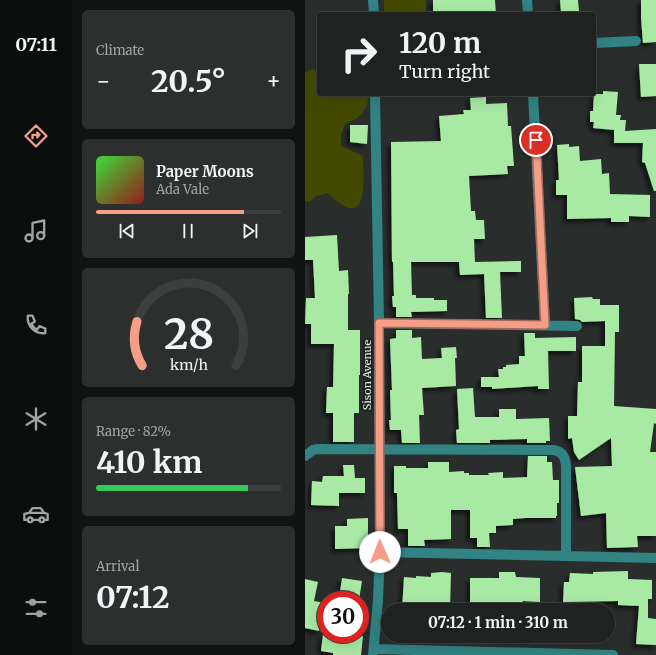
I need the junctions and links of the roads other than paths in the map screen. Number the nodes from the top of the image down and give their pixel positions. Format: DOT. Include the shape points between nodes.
graph roads {
  1 [pos="373,0"];
  2 [pos="527,0"];
  3 [pos="373,12"];
  4 [pos="528,12"];
  5 [pos="636,41"];
  6 [pos="596,43"];
  7 [pos="375,96"];
  8 [pos="533,96"];
  9 [pos="379,323"];
  10 [pos="545,325"];
  11 [pos="577,326"];
  12 [pos="379,450"];
  13 [pos="306,454"];
  14 [pos="380,552"];
  15 [pos="566,555"];
  16 [pos="656,558"];
  17 [pos="374,652"];
  18 [pos="457,653"];
  19 [pos="554,654"];
  20 [pos="613,655"];
  1 -- 3 [label="street"];
  2 -- 4 [label="street"];
  5 -- 6 [label="street"];
  7 -- 9 [label="street, Sison Avenue"];
  8 -- 10 [label="street"];
  9 -- 10 [label="street"];
  9 -- 12 [label="street, Sison Avenue"];
  10 -- 11 [label="street"];
  12 -- 13 [label="street" via="318,449"];
  12 -- 14 [label="street, Sison Avenue"];
  12 -- 15 [label="street" via="559,452 563,455 566,466"];
  14 -- 15 [label="street"];
  14 -- 17 [label="street, Sison Avenue"];
  15 -- 16 [label="street"];
  17 -- 18 [label="street"];
  18 -- 19 [label="street"];
  19 -- 20 [label="street"];
}
